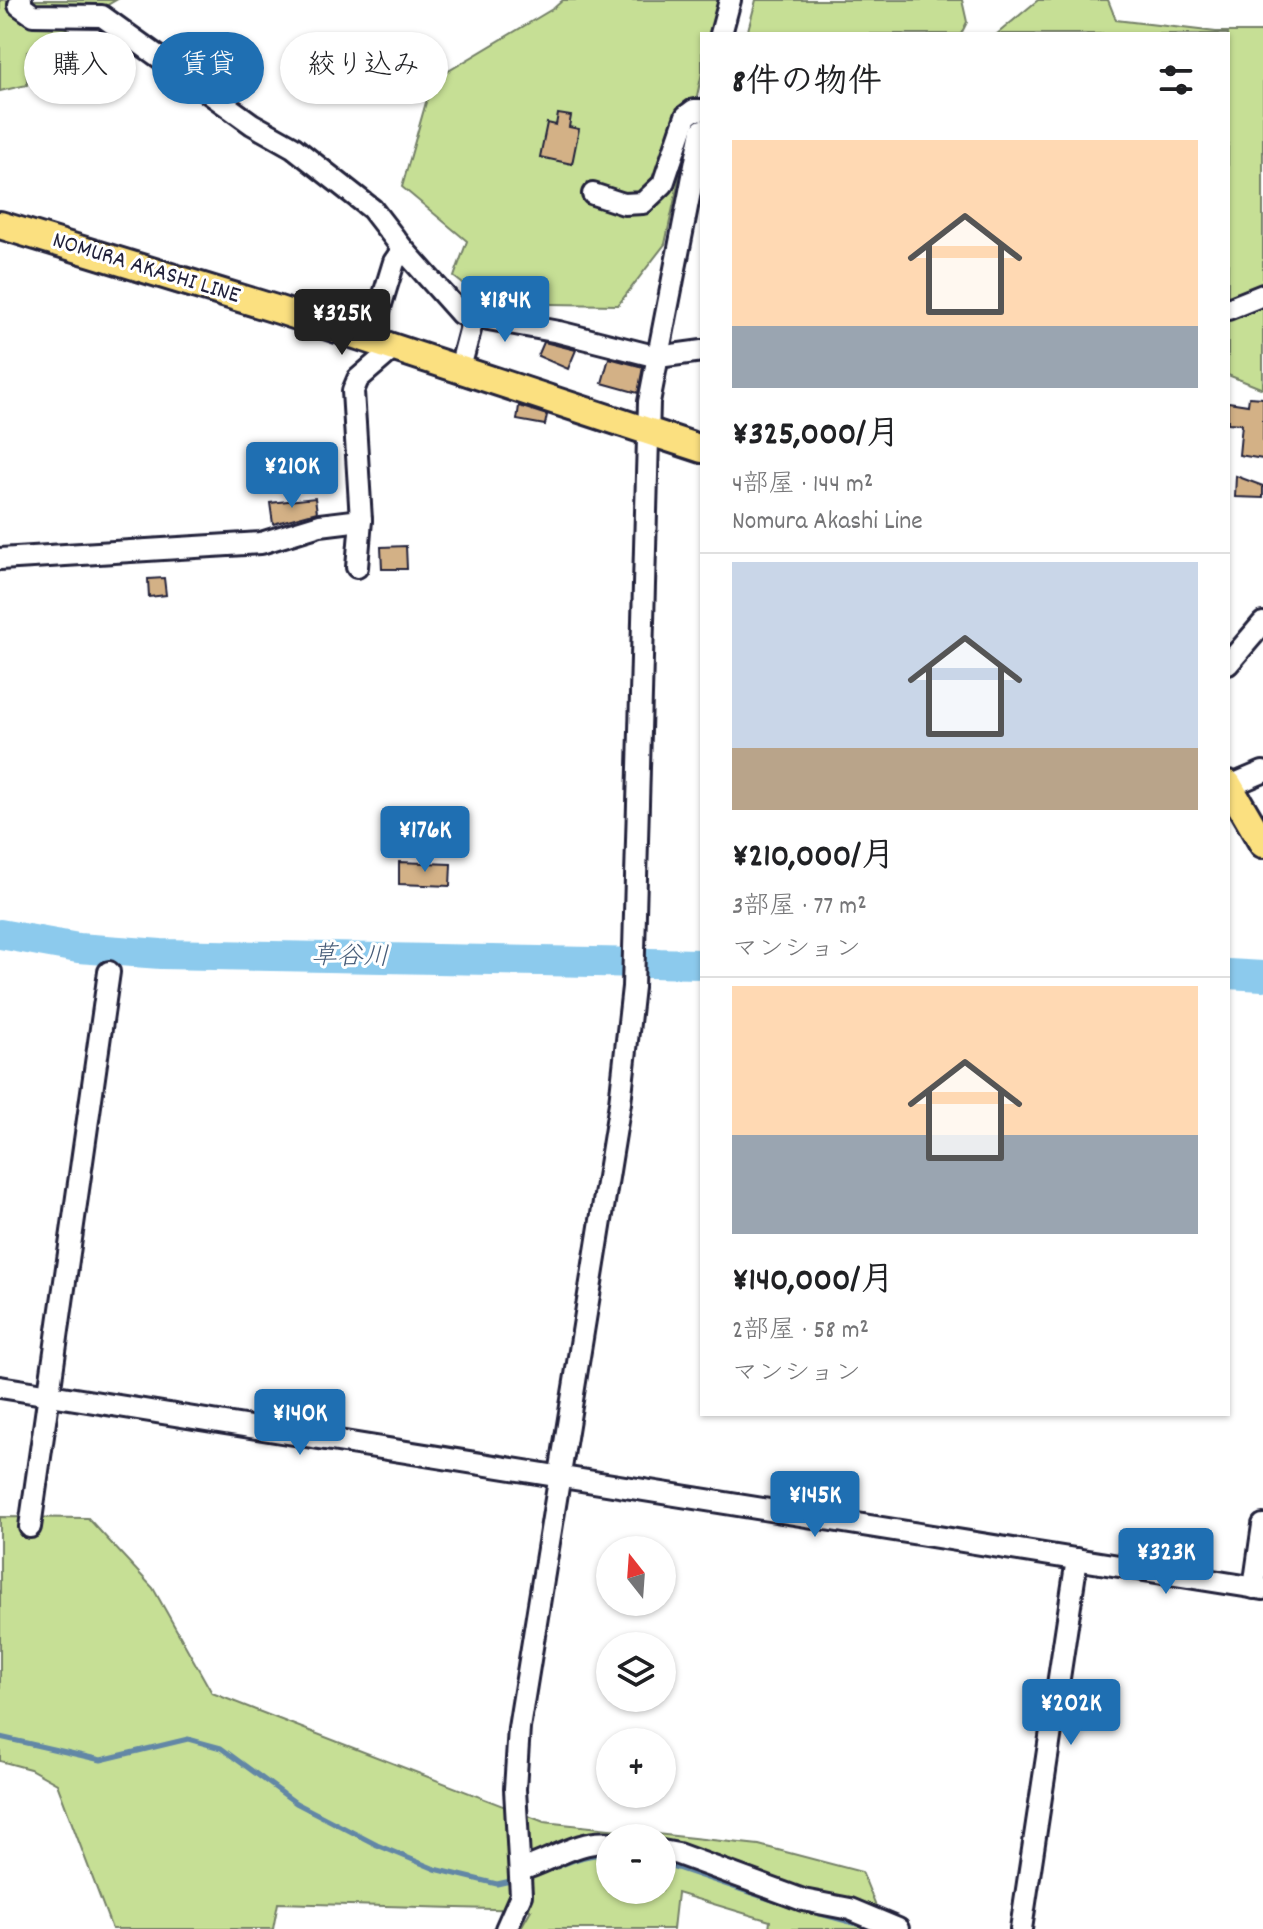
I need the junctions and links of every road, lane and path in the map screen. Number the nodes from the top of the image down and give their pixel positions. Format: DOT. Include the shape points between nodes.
graph roads {
  1 [pos="21,0"];
  2 [pos="730,0"];
  3 [pos="722,32"];
  4 [pos="700,110"];
  5 [pos="700,140"];
  6 [pos="593,194"];
  7 [pos="0,225"];
  8 [pos="403,249"];
  9 [pos="1263,295"];
  10 [pos="1230,308"];
  11 [pos="474,315"];
  12 [pos="382,344"];
  13 [pos="700,351"];
  14 [pos="658,357"];
  15 [pos="460,368"];
  16 [pos="648,429"];
  17 [pos="700,448"];
  18 [pos="361,520"];
  19 [pos="0,559"];
  20 [pos="357,567"];
  21 [pos="1263,623"];
  22 [pos="1230,662"];
  23 [pos="1263,772"];
  24 [pos="1230,785"];
  25 [pos="1230,787"];
  26 [pos="1263,844"];
  27 [pos="109,972"];
  28 [pos="0,1387"];
  29 [pos="47,1395"];
  30 [pos="560,1476"];
  31 [pos="1263,1525"];
  32 [pos="30,1527"];
  33 [pos="1077,1559"];
  34 [pos="1259,1588"];
  35 [pos="596,1845"];
  36 [pos="676,1854"];
  37 [pos="520,1870"];
  38 [pos="506,1929"];
  39 [pos="898,1929"];
  40 [pos="1021,1929"];
  1 -- 8 [label="street" via="19,5 33,15 102,16 252,124 293,147 372,209"];
  2 -- 3 [label="street"];
  4 -- 6 [label="street" via="686,116 663,184 643,203 624,204"];
  5 -- 14 [label="street"];
  7 -- 12 [label="main road, NOMURA AKASHI LINE"];
  8 -- 11 [label="street" via="461,314"];
  8 -- 12 [label="street" via="394,262"];
  9 -- 10 [label="street"];
  11 -- 14 [label="street"];
  11 -- 15 [label="street"];
  12 -- 15 [label="main road, NOMURA AKASHI LINE"];
  12 -- 18 [label="street" via="353,391"];
  13 -- 14 [label="street"];
  14 -- 16 [label="street"];
  15 -- 16 [label="main road, NOMURA AKASHI LINE"];
  16 -- 17 [label="main road, NOMURA AKASHI LINE"];
  16 -- 30 [label="street" via="633,987 620,1103"];
  18 -- 19 [label="street" via="320,525 261,543"];
  18 -- 20 [label="street"];
  21 -- 22 [label="street"];
  23 -- 24 [label="street"];
  25 -- 26 [label="main road"];
  27 -- 29 [label="street"];
  28 -- 29 [label="street"];
  29 -- 30 [label="street"];
  29 -- 32 [label="street"];
  30 -- 33 [label="street"];
  30 -- 37 [label="street" via="519,1728 515,1789"];
  31 -- 34 [label="street"];
  33 -- 34 [label="street"];
  33 -- 40 [label="street"];
  35 -- 37 [label="street"];
  36 -- 39 [label="street"];
  37 -- 38 [label="street" via="521,1895"];
}
